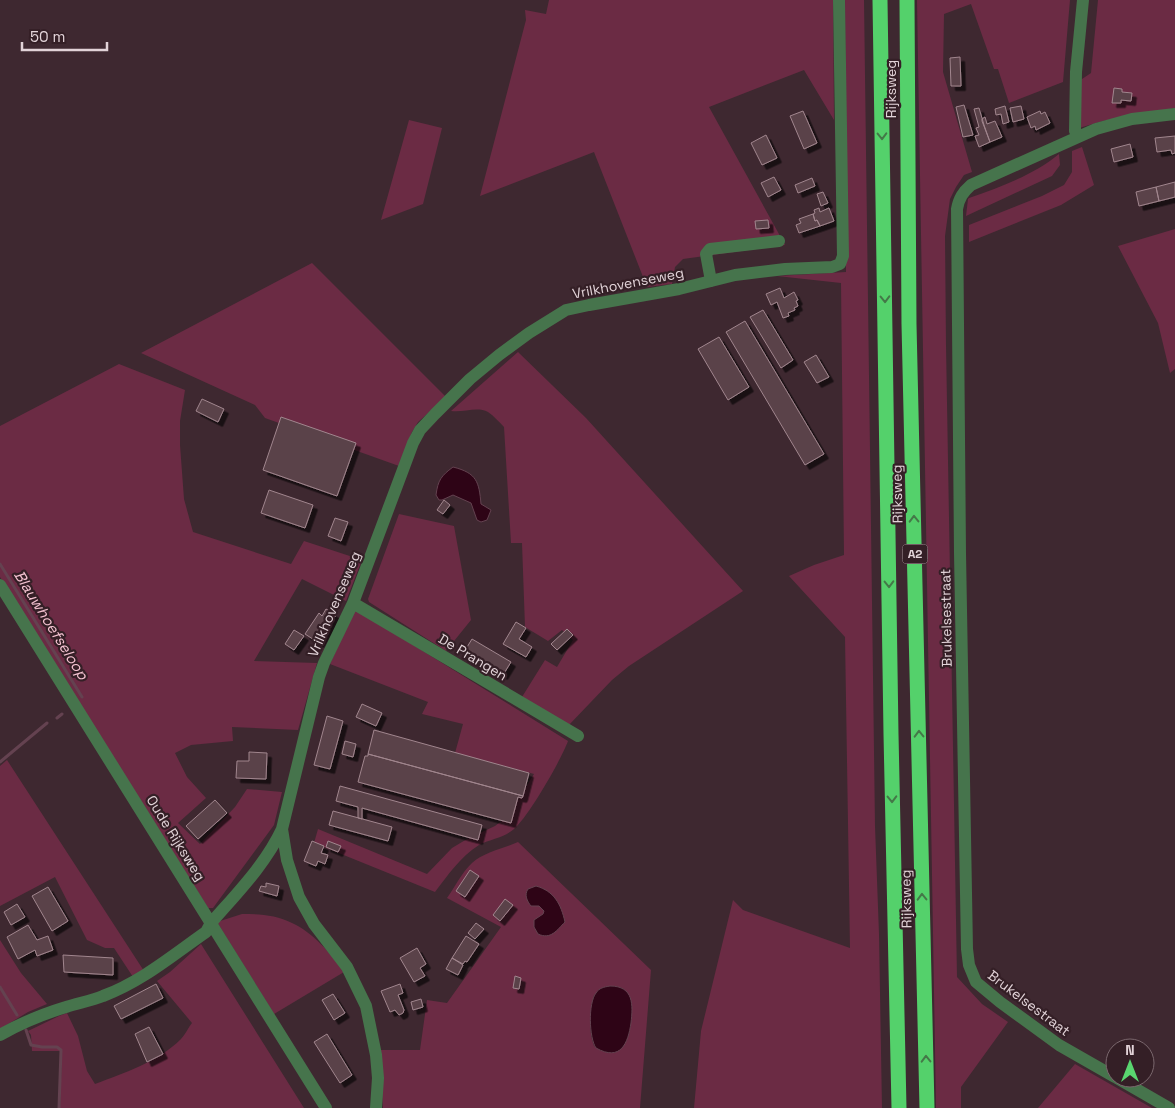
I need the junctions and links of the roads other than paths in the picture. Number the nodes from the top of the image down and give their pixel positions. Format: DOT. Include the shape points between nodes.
graph roads {
  1 [pos="839,0"];
  2 [pos="880,0"];
  3 [pos="907,0"];
  4 [pos="1083,0"];
  5 [pos="1175,114"];
  6 [pos="1078,136"];
  7 [pos="778,241"];
  8 [pos="711,281"];
  9 [pos="0,585"];
  10 [pos="353,603"];
  11 [pos="578,736"];
  12 [pos="282,829"];
  13 [pos="211,923"];
  14 [pos="0,1035"];
  15 [pos="1105,1072"];
  16 [pos="1134,1088"];
  17 [pos="326,1108"];
  18 [pos="376,1108"];
  19 [pos="899,1108"];
  20 [pos="927,1108"];
  21 [pos="1169,1108"];
  1 -- 8 [label="street, Vrilkhovenseweg" via="842,262 832,267 756,272"];
  2 -- 19 [label="highway, Rijksweg / A2, one-way"];
  20 -- 3 [label="highway, Rijksweg / A2, one-way" via="909,324"];
  4 -- 6 [label="street" via="1076,72 1075,131"];
  5 -- 6 [label="street, Brukelsestraat" via="1132,119"];
  6 -- 15 [label="street, Brukelsestraat" via="971,185 963,191 957,209 967,949 976,982 1059,1045"];
  7 -- 8 [label="street" via="710,249 706,254"];
  8 -- 10 [label="street, Vrilkhovenseweg" via="566,310 529,333 470,379 420,430 413,443"];
  9 -- 13 [label="street, Oude Rijksweg"];
  10 -- 11 [label="street, De Prangen"];
  10 -- 12 [label="street, Vrilkhovenseweg" via="319,677"];
  12 -- 13 [label="street" via="263,862"];
  12 -- 18 [label="street, Vrilkhovenseweg" via="287,860 299,897 314,924 347,967 366,1006 376,1055"];
  13 -- 14 [label="street" via="206,932 130,985 28,1020"];
  13 -- 17 [label="street, Oude Rijksweg"];
  16 -- 21 [label="street, Brukelsestraat"];
}
